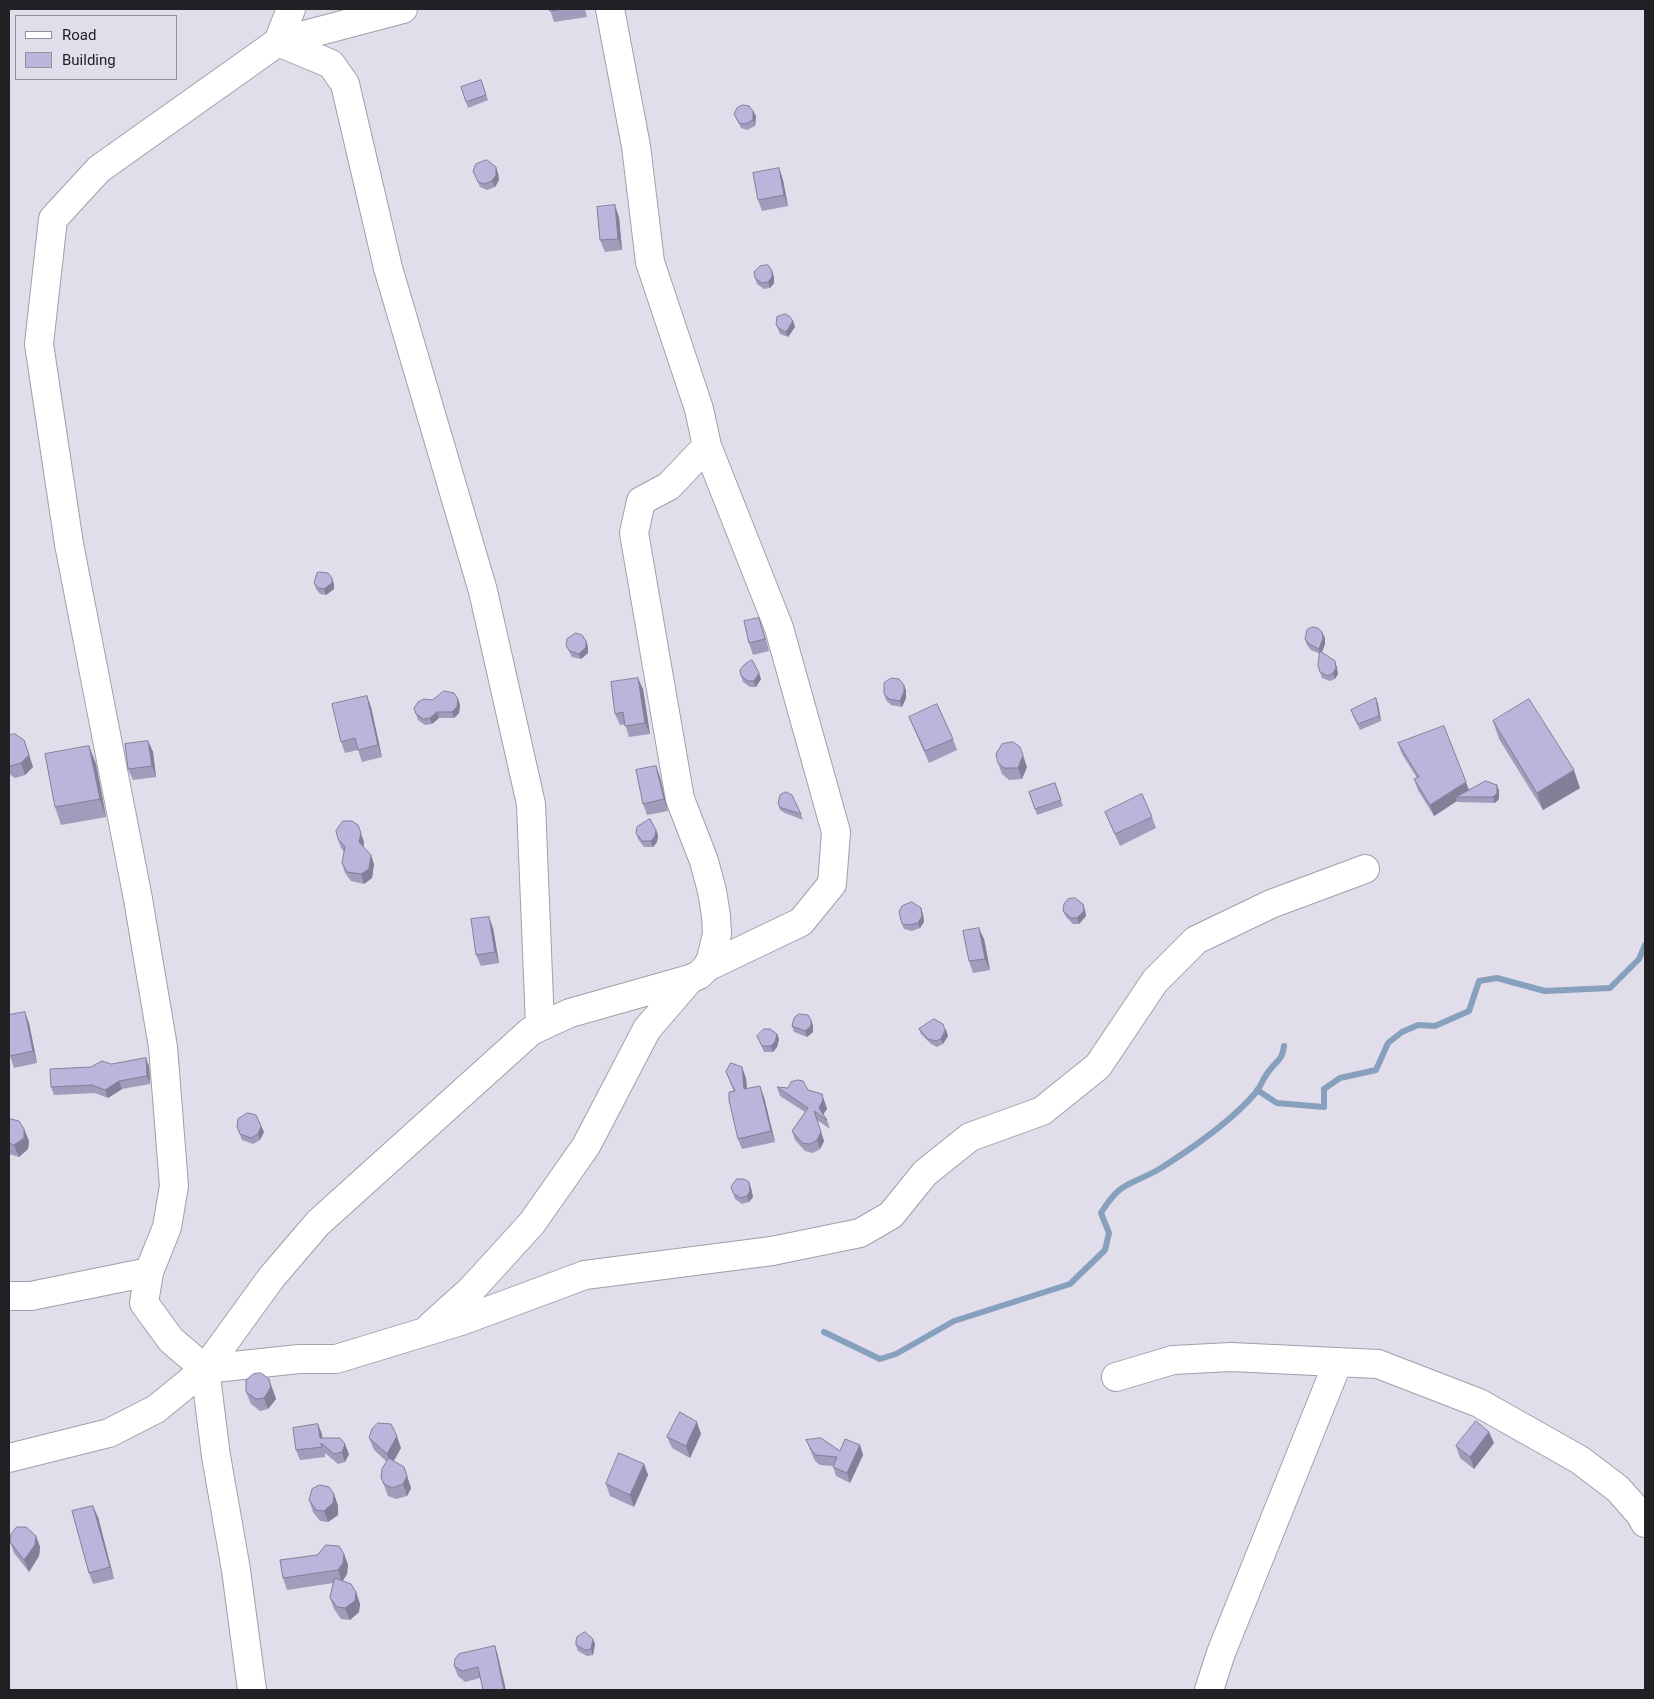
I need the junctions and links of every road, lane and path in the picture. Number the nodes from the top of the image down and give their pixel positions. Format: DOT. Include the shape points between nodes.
graph roads {
  1 [pos="291,9"];
  2 [pos="403,9"];
  3 [pos="610,9"];
  4 [pos="278,42"];
  5 [pos="707,446"];
  6 [pos="1365,869"];
  7 [pos="698,973"];
  8 [pos="540,1025"];
  9 [pos="149,1272"];
  10 [pos="9,1296"];
  11 [pos="424,1332"];
  12 [pos="1338,1362"];
  13 [pos="204,1369"];
  14 [pos="1116,1377"];
  15 [pos="9,1458"];
  16 [pos="1645,1523"];
  17 [pos="252,1690"];
  18 [pos="1209,1690"];
  1 -- 4 [label="street"];
  2 -- 4 [label="street"];
  3 -- 5 [label="street" via="636,146 650,262"];
  4 -- 8 [label="street" via="331,64 345,84 388,268 483,591 530,804"];
  4 -- 9 [label="street" via="99,169 53,219 39,344 69,544 138,899 163,1047 174,1186 167,1227"];
  5 -- 7 [label="street" via="669,486 641,501 634,533 680,799 712,891 717,934"];
  5 -- 7 [label="street" via="779,628 836,832 832,884 801,922"];
  6 -- 11 [label="street" via="1271,904 1196,940 1155,980 1098,1066 1042,1111 970,1138 926,1173 891,1215 860,1234 772,1251 586,1275"];
  7 -- 8 [label="street"];
  7 -- 11 [label="street" via="647,1030 586,1146 532,1223 472,1290"];
  8 -- 13 [label="street" via="487,1068 318,1223 270,1278"];
  9 -- 10 [label="street" via="31,1296"];
  9 -- 13 [label="street" via="144,1303 171,1340"];
  11 -- 13 [label="street" via="336,1359 299,1358"];
  12 -- 14 [label="street" via="1231,1357 1173,1360"];
  12 -- 16 [label="street" via="1378,1364 1479,1403 1580,1460 1618,1489"];
  12 -- 18 [label="street"];
  13 -- 15 [label="street" via="156,1409 109,1433"];
  13 -- 17 [label="street"];
}
